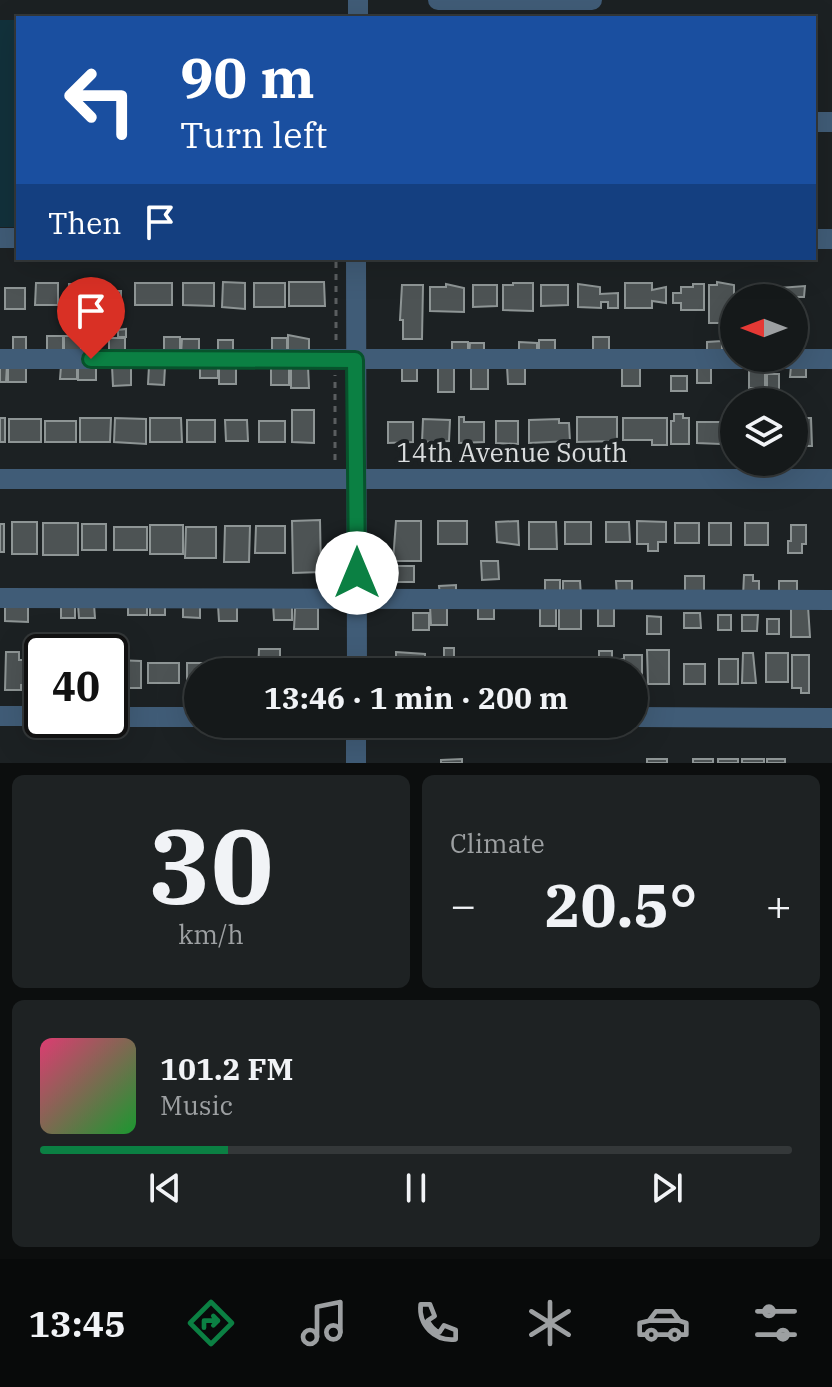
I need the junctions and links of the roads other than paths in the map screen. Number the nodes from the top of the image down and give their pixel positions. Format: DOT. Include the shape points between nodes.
graph roads {
  1 [pos="438,0"];
  2 [pos="465,0"];
  3 [pos="499,0"];
  4 [pos="592,0"];
  5 [pos="356,260"];
  6 [pos="0,359"];
  7 [pos="832,359"];
  8 [pos="355,360"];
  9 [pos="357,478"];
  10 [pos="0,479"];
  11 [pos="832,479"];
  12 [pos="0,598"];
  13 [pos="357,599"];
  14 [pos="832,600"];
  15 [pos="357,658"];
  16 [pos="0,716"];
  17 [pos="24,716"];
  18 [pos="128,717"];
  19 [pos="184,717"];
  20 [pos="648,717"];
  21 [pos="832,718"];
  22 [pos="356,738"];
  23 [pos="356,763"];
  1 -- 2 [label="street"];
  2 -- 3 [label="street"];
  3 -- 4 [label="street"];
  5 -- 8 [label="street"];
  6 -- 8 [label="street"];
  7 -- 8 [label="street"];
  8 -- 9 [label="street"];
  9 -- 10 [label="street, 14th Avenue South"];
  9 -- 11 [label="street, 14th Avenue South"];
  9 -- 13 [label="street"];
  12 -- 13 [label="street"];
  13 -- 14 [label="street"];
  13 -- 15 [label="street"];
  16 -- 17 [label="street"];
  18 -- 19 [label="street"];
  20 -- 21 [label="street"];
  22 -- 23 [label="street"];
}
